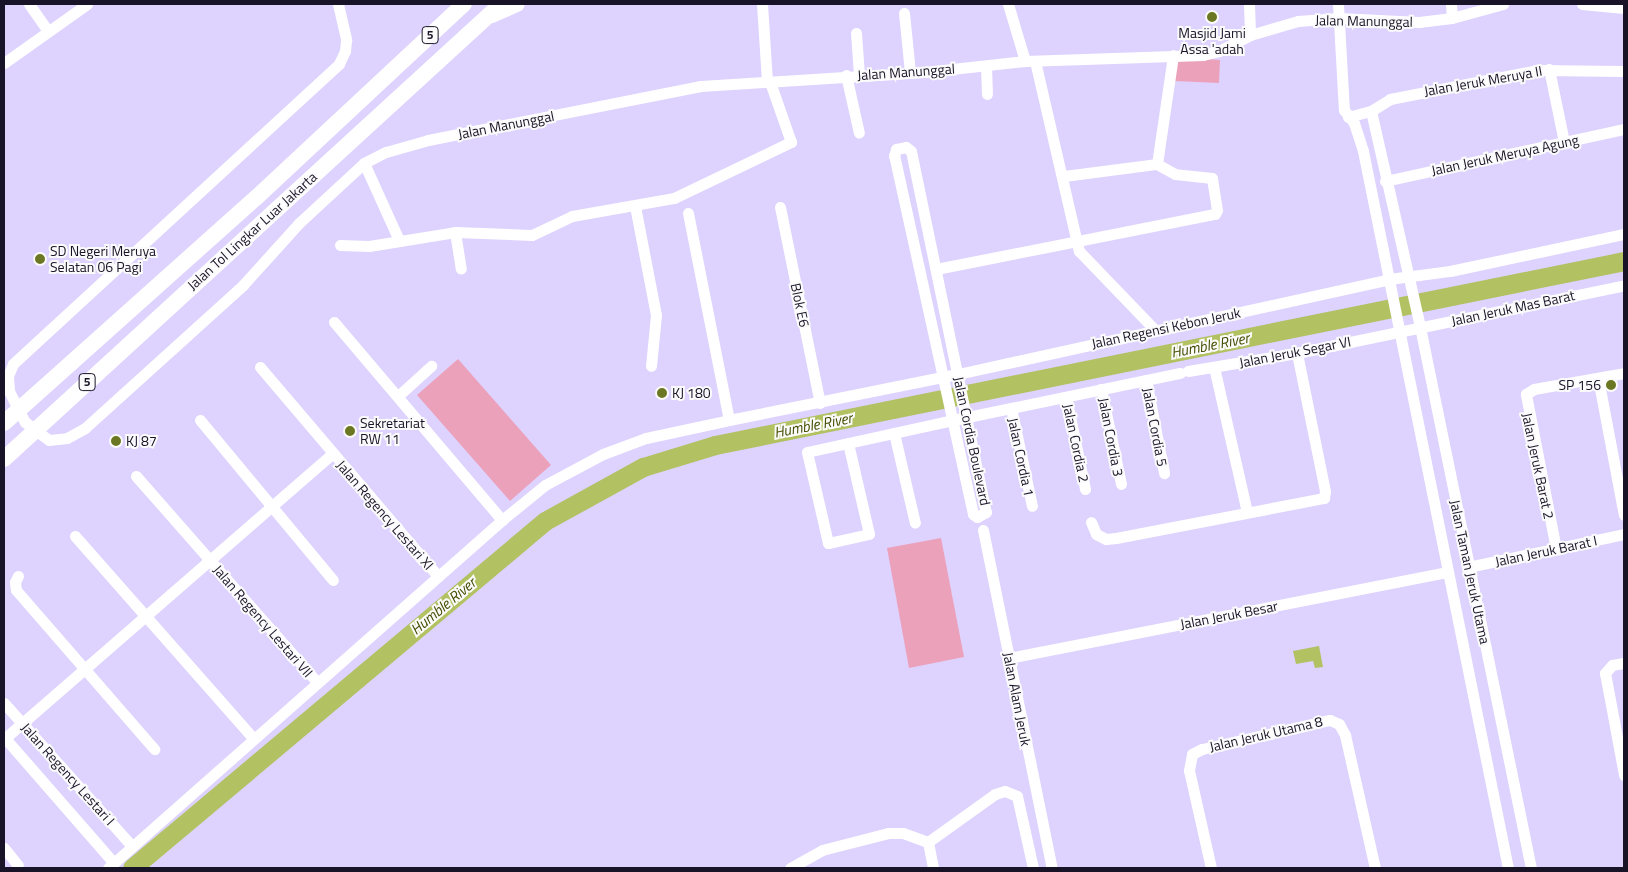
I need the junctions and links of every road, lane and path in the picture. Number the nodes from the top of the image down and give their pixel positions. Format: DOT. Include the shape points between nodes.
graph roads {
  1 [pos="29,4"];
  2 [pos="87,4"];
  3 [pos="338,4"];
  4 [pos="464,4"];
  5 [pos="501,4"];
  6 [pos="517,4"];
  7 [pos="762,4"];
  8 [pos="1008,4"];
  9 [pos="1249,4"];
  10 [pos="1338,4"];
  11 [pos="1451,4"];
  12 [pos="1497,4"];
  13 [pos="1582,4"];
  14 [pos="1624,8"];
  15 [pos="904,13"];
  16 [pos="486,17"];
  17 [pos="1339,18"];
  18 [pos="1452,18"];
  19 [pos="47,30"];
  20 [pos="856,33"];
  21 [pos="1250,35"];
  22 [pos="1172,55"];
  23 [pos="1030,61"];
  24 [pos="4,63"];
  25 [pos="986,66"];
  26 [pos="1549,69"];
  27 [pos="1624,71"];
  28 [pos="910,72"];
  29 [pos="846,75"];
  30 [pos="859,75"];
  31 [pos="769,82"];
  32 [pos="987,94"];
  33 [pos="1371,111"];
  34 [pos="1348,117"];
  35 [pos="1624,129"];
  36 [pos="859,133"];
  37 [pos="1564,142"];
  38 [pos="364,163"];
  39 [pos="1157,164"];
  40 [pos="1064,176"];
  41 [pos="1385,181"];
  42 [pos="635,206"];
  43 [pos="780,208"];
  44 [pos="688,213"];
  45 [pos="455,232"];
  46 [pos="1624,234"];
  47 [pos="400,240"];
  48 [pos="1076,240"];
  49 [pos="340,245"];
  50 [pos="461,268"];
  51 [pos="936,269"];
  52 [pos="1408,276"];
  53 [pos="1390,279"];
  54 [pos="1624,285"];
  55 [pos="334,322"];
  56 [pos="1419,322"];
  57 [pos="1400,327"];
  58 [pos="1155,330"];
  59 [pos="1297,353"];
  60 [pos="431,366"];
  61 [pos="651,366"];
  62 [pos="260,367"];
  63 [pos="1214,367"];
  64 [pos="1624,373"];
  65 [pos="1598,378"];
  66 [pos="959,379"];
  67 [pos="1146,380"];
  68 [pos="944,381"];
  69 [pos="1101,390"];
  70 [pos="398,396"];
  71 [pos="1066,397"];
  72 [pos="820,403"];
  73 [pos="1011,408"];
  74 [pos="966,413"];
  75 [pos="952,416"];
  76 [pos="200,420"];
  77 [pos="729,420"];
  78 [pos="4,423"];
  79 [pos="894,433"];
  80 [pos="848,443"];
  81 [pos="332,454"];
  82 [pos="4,459"];
  83 [pos="1164,473"];
  84 [pos="136,476"];
  85 [pos="1120,484"];
  86 [pos="1086,489"];
  87 [pos="271,505"];
  88 [pos="1032,506"];
  89 [pos="1247,512"];
  90 [pos="1624,515"];
  91 [pos="502,520"];
  92 [pos="1091,522"];
  93 [pos="915,523"];
  94 [pos="983,530"];
  95 [pos="1624,534"];
  96 [pos="75,536"];
  97 [pos="1556,549"];
  98 [pos="209,559"];
  99 [pos="1468,567"];
  100 [pos="1448,572"];
  101 [pos="18,576"];
  102 [pos="438,576"];
  103 [pos="334,580"];
  104 [pos="144,617"];
  105 [pos="1009,658"];
  106 [pos="1624,663"];
  107 [pos="85,670"];
  108 [pos="318,682"];
  109 [pos="4,703"];
  110 [pos="1499,718"];
  111 [pos="1479,722"];
  112 [pos="20,724"];
  113 [pos="5,737"];
  114 [pos="253,738"];
  115 [pos="154,748"];
  116 [pos="1624,776"];
  117 [pos="928,842"];
  118 [pos="132,845"];
  119 [pos="4,848"];
  120 [pos="18,865"];
  121 [pos="111,866"];
  122 [pos="790,868"];
  123 [pos="933,868"];
  124 [pos="1033,868"];
  125 [pos="1052,868"];
  126 [pos="1211,868"];
  127 [pos="1375,868"];
  128 [pos="1508,868"];
  129 [pos="1531,868"];
  1 -- 19 [label="street"];
  2 -- 19 [label="street"];
  3 -- 38 [label="street, Jalan Manunggal" via="345,52 339,64 13,364 8,376 9,391 26,422 49,440 66,438 85,428 243,285 299,223"];
  4 -- 78 [label="highway, Jalan Tol Lingkar Luar Jakarta / 5"];
  5 -- 16 [label="highway, Jalan Tol Lingkar Luar Jakarta / 5"];
  6 -- 16 [label="highway"];
  7 -- 31 [label="street"];
  8 -- 23 [label="street"];
  9 -- 21 [label="street"];
  10 -- 17 [label="street, Jalan Taman Jeruk Utama"];
  11 -- 18 [label="street"];
  12 -- 18 [label="street, Jalan Manunggal"];
  13 -- 14 [label="street"];
  15 -- 28 [label="street"];
  16 -- 82 [label="highway, Jalan Tol Lingkar Luar Jakarta / 5"];
  17 -- 18 [label="street, Jalan Manunggal" via="1419,22"];
  17 -- 21 [label="street, Jalan Manunggal" via="1298,22"];
  17 -- 34 [label="street, Jalan Taman Jeruk Utama" via="1344,110"];
  19 -- 24 [label="street"];
  20 -- 30 [label="street"];
  21 -- 22 [label="street, Jalan Manunggal" via="1219,52"];
  22 -- 23 [label="street, Jalan Manunggal"];
  22 -- 39 [label="street"];
  23 -- 25 [label="street, Jalan Manunggal"];
  23 -- 40 [label="street"];
  25 -- 28 [label="street, Jalan Manunggal"];
  25 -- 32 [label="street"];
  26 -- 27 [label="street"];
  26 -- 33 [label="street, Jalan Jeruk Meruya II" via="1390,99"];
  26 -- 37 [label="street, Jalan Jeruk Meruya II"];
  28 -- 30 [label="street, Jalan Manunggal"];
  29 -- 30 [label="street, Jalan Manunggal"];
  29 -- 31 [label="street, Jalan Manunggal"];
  29 -- 36 [label="street"];
  31 -- 38 [label="street, Jalan Manunggal" via="701,86 613,103 428,140 386,152"];
  31 -- 42 [label="street" via="791,142 674,198"];
  33 -- 34 [label="street, Jalan Jeruk Meruya II"];
  33 -- 41 [label="street, Jalan Taman Jeruk Utama"];
  34 -- 53 [label="street, Jalan Taman Jeruk Utama" via="1354,123 1363,151"];
  35 -- 37 [label="street, Jalan Jeruk Meruya Agung"];
  37 -- 41 [label="street, Jalan Jeruk Meruya Agung"];
  38 -- 47 [label="street"];
  39 -- 40 [label="street"];
  39 -- 48 [label="street" via="1175,174 1212,178 1215,214"];
  40 -- 48 [label="street"];
  41 -- 52 [label="street, Jalan Taman Jeruk Utama"];
  42 -- 45 [label="street" via="572,216 532,234"];
  42 -- 61 [label="street" via="656,315"];
  43 -- 72 [label="street, Blok E6"];
  44 -- 77 [label="street"];
  45 -- 47 [label="street"];
  45 -- 50 [label="street"];
  46 -- 52 [label="street, Jalan Regensi Kebon Jeruk" via="1450,271"];
  47 -- 49 [label="street" via="369,246"];
  48 -- 51 [label="street"];
  48 -- 58 [label="street" via="1084,258"];
  51 -- 66 [label="street, Jalan Cordia Boulevard"];
  51 -- 68 [label="street, Jalan Cordia Boulevard" via="912,151 906,147 896,149 894,156"];
  52 -- 53 [label="street, Jalan Regensi Kebon Jeruk"];
  52 -- 56 [label="street, Jalan Taman Jeruk Utama"];
  53 -- 57 [label="street, Jalan Taman Jeruk Utama"];
  53 -- 58 [label="street, Jalan Regensi Kebon Jeruk"];
  54 -- 56 [label="street, Jalan Jeruk Mas Barat"];
  55 -- 70 [label="street"];
  56 -- 57 [label="street, Jalan Jeruk Mas Barat"];
  56 -- 99 [label="street, Jalan Taman Jeruk Utama"];
  57 -- 59 [label="street, Jalan Jeruk Segar VI"];
  57 -- 100 [label="street, Jalan Taman Jeruk Utama"];
  58 -- 66 [label="street, Jalan Regensi Kebon Jeruk"];
  59 -- 63 [label="street, Jalan Jeruk Segar VI"];
  59 -- 89 [label="street" via="1324,498"];
  60 -- 70 [label="street"];
  62 -- 81 [label="street, Jalan Regency Lestari XI"];
  63 -- 67 [label="street, Jalan Jeruk Segar VI"];
  63 -- 89 [label="street"];
  64 -- 65 [label="street, Jalan Jeruk Barat 2"];
  65 -- 90 [label="street"];
  65 -- 97 [label="street, Jalan Jeruk Barat 2" via="1534,389 1526,394"];
  66 -- 68 [label="street, Jalan Regensi Kebon Jeruk"];
  66 -- 74 [label="street, Jalan Cordia Boulevard"];
  67 -- 69 [label="street, Jalan Jeruk Segar VI"];
  67 -- 83 [label="street, Jalan Cordia 5"];
  68 -- 72 [label="street, Jalan Regensi Kebon Jeruk"];
  68 -- 75 [label="street, Jalan Cordia Boulevard"];
  69 -- 71 [label="street, Jalan Jeruk Segar VI"];
  69 -- 85 [label="street, Jalan Cordia 3"];
  70 -- 91 [label="street"];
  71 -- 73 [label="street, Jalan Jeruk Segar VI"];
  71 -- 86 [label="street, Jalan Cordia 2"];
  72 -- 77 [label="street, Jalan Regensi Kebon Jeruk"];
  73 -- 74 [label="street, Jalan Jeruk Segar VI"];
  73 -- 88 [label="street, Jalan Cordia 1"];
  74 -- 75 [label="street, Jalan Jeruk Segar VI"];
  74 -- 75 [label="street, Jalan Cordia Boulevard" via="986,512 977,517 973,514"];
  75 -- 79 [label="street, Jalan Jeruk Segar VI"];
  76 -- 87 [label="street"];
  77 -- 91 [label="street, Jalan Regensi Kebon Jeruk" via="646,438 603,454 545,485"];
  79 -- 80 [label="street, Jalan Jeruk Segar VI"];
  79 -- 93 [label="street"];
  80 -- 80 [label="street, Jalan Jeruk Segar VI" via="807,452 828,543 870,534"];
  81 -- 87 [label="street"];
  81 -- 102 [label="street, Jalan Regency Lestari XI"];
  84 -- 98 [label="street, Jalan Regency Lestari VII"];
  87 -- 98 [label="street"];
  87 -- 103 [label="street"];
  89 -- 92 [label="street" via="1106,539 1096,534"];
  91 -- 102 [label="street, Jalan Regensi Kebon Jeruk"];
  94 -- 105 [label="street, Jalan Alam Jeruk"];
  95 -- 97 [label="street, Jalan Jeruk Barat I"];
  96 -- 104 [label="street"];
  97 -- 99 [label="street, Jalan Jeruk Barat I"];
  98 -- 104 [label="street"];
  98 -- 108 [label="street, Jalan Regency Lestari VII"];
  99 -- 110 [label="street, Jalan Taman Jeruk Utama"];
  100 -- 105 [label="street, Jalan Jeruk Besar"];
  100 -- 111 [label="street, Jalan Taman Jeruk Utama"];
  101 -- 107 [label="street" via="16,590"];
  102 -- 108 [label="street, Jalan Regensi Kebon Jeruk"];
  104 -- 107 [label="street"];
  104 -- 114 [label="street"];
  105 -- 125 [label="street, Jalan Alam Jeruk"];
  106 -- 116 [label="street" via="1605,672"];
  107 -- 112 [label="street"];
  107 -- 115 [label="street"];
  108 -- 114 [label="street, Jalan Regensi Kebon Jeruk"];
  109 -- 112 [label="street, Jalan Regency Lestari I"];
  110 -- 111 [label="street"];
  110 -- 129 [label="street, Jalan Taman Jeruk Utama"];
  111 -- 128 [label="street, Jalan Taman Jeruk Utama"];
  112 -- 113 [label="street"];
  112 -- 118 [label="street, Jalan Regency Lestari I"];
  113 -- 121 [label="street"];
  114 -- 118 [label="street, Jalan Regensi Kebon Jeruk"];
  117 -- 122 [label="street" via="903,832 888,833 822,850"];
  117 -- 123 [label="street"];
  117 -- 124 [label="street" via="996,794 1013,792 1021,808"];
  118 -- 121 [label="street, Jalan Regensi Kebon Jeruk"];
  119 -- 120 [label="street"];
  126 -- 127 [label="street, Jalan Jeruk Utama 8" via="1189,770 1192,754 1330,720 1339,724 1345,735"];
}
